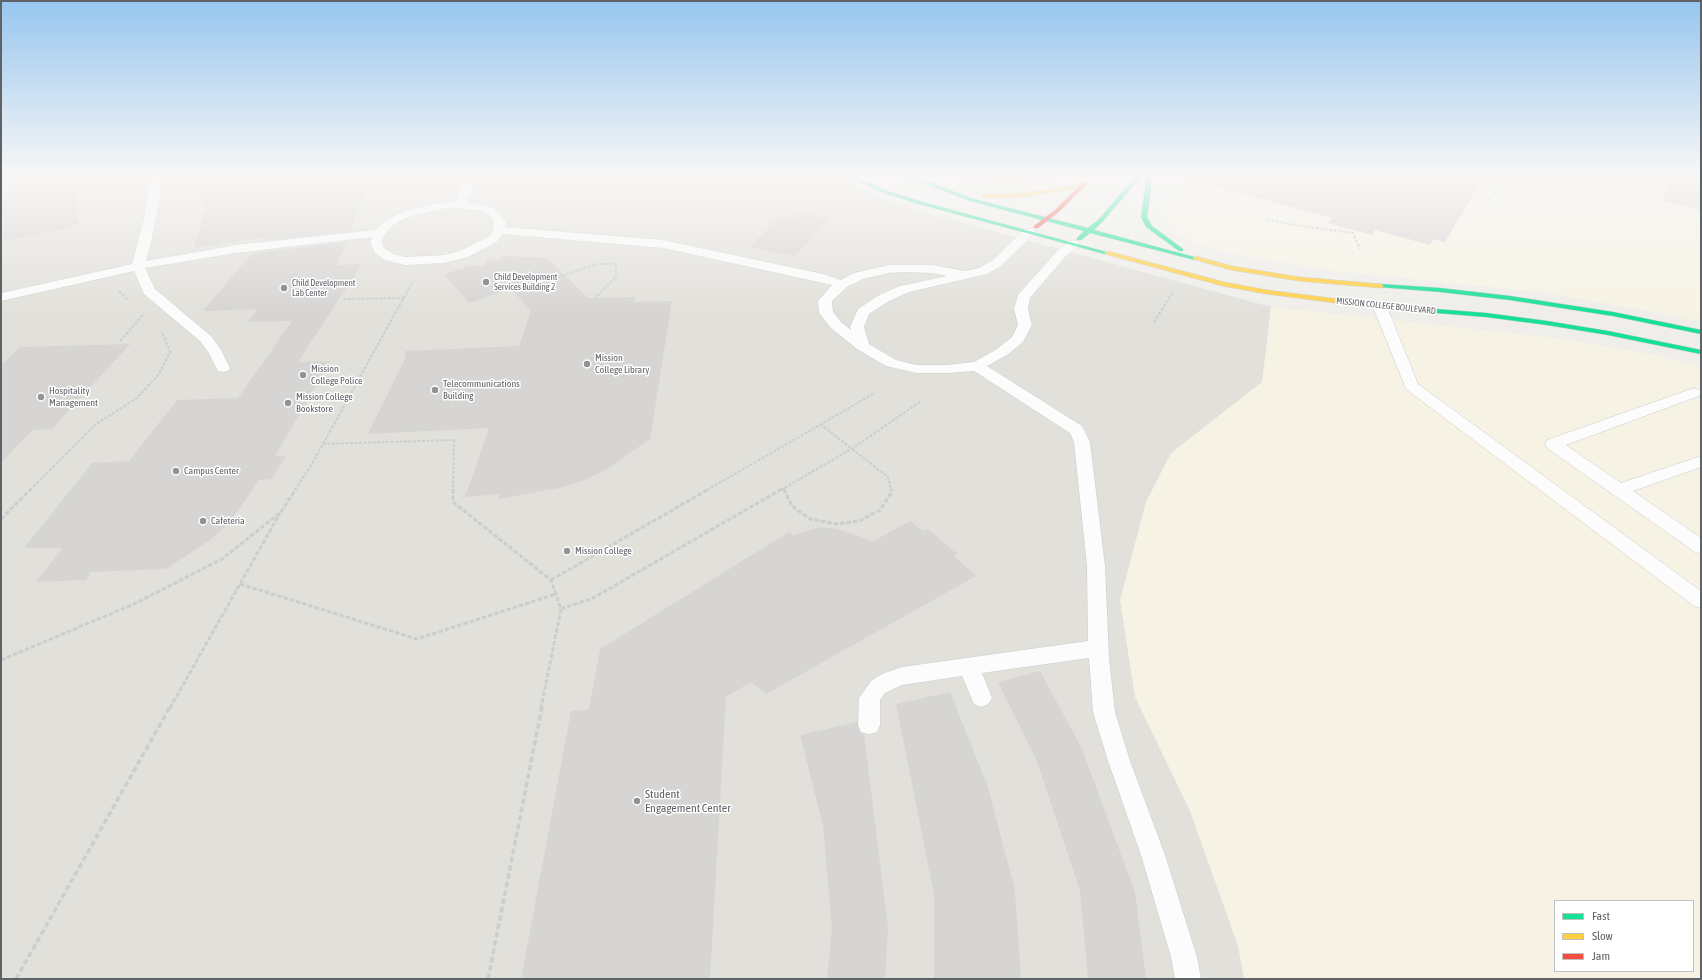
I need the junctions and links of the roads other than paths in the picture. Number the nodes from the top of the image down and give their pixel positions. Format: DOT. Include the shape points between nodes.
graph roads {
  1 [pos="149,222"];
  2 [pos="392,222"];
  3 [pos="500,222"];
  4 [pos="991,222"];
  5 [pos="1043,222"];
  6 [pos="1052,222"];
  7 [pos="1099,222"];
  8 [pos="1146,222"];
  9 [pos="499,230"];
  10 [pos="1088,231"];
  11 [pos="1029,232"];
  12 [pos="379,233"];
  13 [pos="1073,244"];
  14 [pos="1195,259"];
  15 [pos="138,266"];
  16 [pos="964,275"];
  17 [pos="842,284"];
  18 [pos="1,297"];
  19 [pos="1380,307"];
  20 [pos="1701,332"];
  21 [pos="862,346"];
  22 [pos="1701,352"];
  23 [pos="977,366"];
  24 [pos="223,368"];
  25 [pos="1694,393"];
  26 [pos="1701,462"];
  27 [pos="1620,490"];
  28 [pos="1701,547"];
  29 [pos="1701,601"];
  30 [pos="1099,648"];
  31 [pos="969,666"];
  32 [pos="981,698"];
  33 [pos="870,725"];
  34 [pos="1188,979"];
  1 -- 15 [label="lane"];
  2 -- 12 [label="lane"];
  3 -- 9 [label="lane"];
  4 -- 11 [label="street, MISSION COLLEGE BOULEVARD"];
  5 -- 11 [label="street"];
  6 -- 10 [label="street, MISSION COLLEGE BOULEVARD"];
  7 -- 10 [label="street"];
  8 -- 14 [label="street" via="1149,227 1167,241"];
  9 -- 12 [label="lane" via="493,239 469,252 424,261 405,261 389,257 379,250 376,242"];
  9 -- 17 [label="lane" via="663,244 726,256"];
  10 -- 13 [label="street"];
  10 -- 14 [label="street, MISSION COLLEGE BOULEVARD"];
  11 -- 13 [label="street, MISSION COLLEGE BOULEVARD"];
  11 -- 16 [label="lane" via="996,263 983,271"];
  12 -- 15 [label="lane" via="236,249"];
  13 -- 19 [label="street, MISSION COLLEGE BOULEVARD" via="1223,284"];
  13 -- 23 [label="lane" via="1061,254 1024,298 1022,309 1026,324 1018,338 1002,352"];
  14 -- 20 [label="street, MISSION COLLEGE BOULEVARD" via="1260,274 1299,279 1440,290 1548,303"];
  15 -- 18 [label="lane"];
  15 -- 24 [label="lane" via="148,291 206,339"];
  16 -- 17 [label="lane" via="932,269 889,269 860,276"];
  16 -- 21 [label="lane" via="905,289 862,312 857,327"];
  17 -- 21 [label="lane" via="824,302 826,313 836,325"];
  19 -- 22 [label="street, MISSION COLLEGE BOULEVARD" via="1486,315 1548,323"];
  19 -- 29 [label="lane" via="1411,386"];
  21 -- 23 [label="lane" via="891,363 916,369"];
  23 -- 30 [label="lane" via="1076,430 1082,442 1096,566"];
  25 -- 27 [label="lane" via="1554,444"];
  26 -- 27 [label="lane"];
  27 -- 28 [label="lane"];
  30 -- 31 [label="lane"];
  30 -- 34 [label="lane" via="1104,712 1118,762 1153,855 1184,957"];
  31 -- 32 [label="lane"];
  31 -- 33 [label="lane" via="889,680 878,687 870,698"];
}
